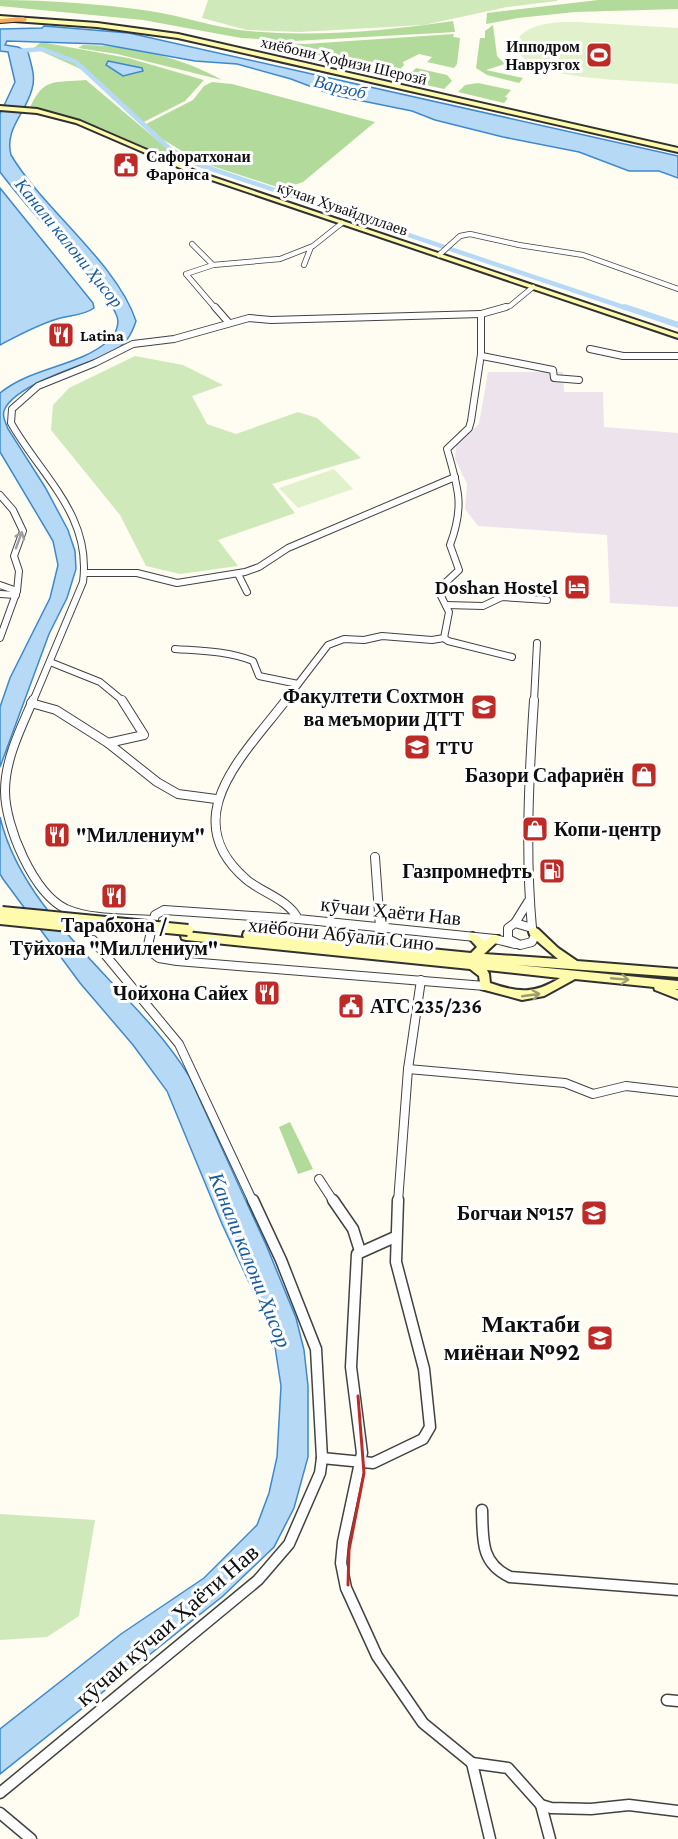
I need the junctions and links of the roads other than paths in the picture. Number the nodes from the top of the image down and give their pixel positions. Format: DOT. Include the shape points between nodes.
graph roads {
  1 [pos="15,15"];
  2 [pos="0,16"];
  3 [pos="23,19"];
  4 [pos="45,19"];
  5 [pos="308,63"];
  6 [pos="0,108"];
  7 [pos="678,144"];
  8 [pos="678,150"];
  9 [pos="342,223"];
  10 [pos="192,244"];
  11 [pos="311,247"];
  12 [pos="439,255"];
  13 [pos="213,265"];
  14 [pos="304,265"];
  15 [pos="532,287"];
  16 [pos="678,289"];
  17 [pos="481,314"];
  18 [pos="229,323"];
  19 [pos="678,336"];
  20 [pos="590,349"];
  21 [pos="482,356"];
  22 [pos="678,356"];
  23 [pos="579,380"];
  24 [pos="455,477"];
  25 [pos="0,495"];
  26 [pos="86,573"];
  27 [pos="238,574"];
  28 [pos="0,585"];
  29 [pos="247,592"];
  30 [pos="17,593"];
  31 [pos="0,594"];
  32 [pos="547,600"];
  33 [pos="446,605"];
  34 [pos="0,638"];
  35 [pos="444,638"];
  36 [pos="537,643"];
  37 [pos="175,649"];
  38 [pos="512,657"];
  39 [pos="50,662"];
  40 [pos="298,684"];
  41 [pos="31,703"];
  42 [pos="108,743"];
  43 [pos="216,799"];
  44 [pos="375,857"];
  45 [pos="528,902"];
  46 [pos="0,914"];
  47 [pos="298,919"];
  48 [pos="152,920"];
  49 [pos="511,926"];
  50 [pos="380,927"];
  51 [pos="533,930"];
  52 [pos="473,937"];
  53 [pos="495,939"];
  54 [pos="93,940"];
  55 [pos="515,944"];
  56 [pos="470,961"];
  57 [pos="575,970"];
  58 [pos="678,973"];
  59 [pos="421,980"];
  60 [pos="645,982"];
  61 [pos="678,985"];
  62 [pos="485,986"];
  63 [pos="678,994"];
  64 [pos="408,1069"];
  65 [pos="674,1092"];
  66 [pos="319,1179"];
  67 [pos="395,1237"];
  68 [pos="360,1251"];
  69 [pos="322,1458"];
  70 [pos="359,1463"];
  71 [pos="482,1510"];
  72 [pos="678,1590"];
  73 [pos="472,1763"];
  74 [pos="0,1793"];
  75 [pos="541,1805"];
  76 [pos="678,1811"];
  77 [pos="0,1813"];
  78 [pos="31,1839"];
  79 [pos="490,1839"];
  80 [pos="550,1839"];
  1 -- 2 [label="highway"];
  1 -- 4 [label="main road, хиёбони Ҳофизи Шерозӣ"];
  2 -- 3 [label="highway"];
  3 -- 4 [label="main road, хиёбони Ҳофизи Шерозӣ"];
  4 -- 5 [label="main road, хиёбони Ҳофизи Шерозӣ" via="169,34"];
  5 -- 7 [label="main road, хиёбони Ҳофизи Шерозӣ"];
  5 -- 8 [label="main road, хиёбони Ҳофизи Шерозӣ"];
  6 -- 9 [label="main road, кӯчаи Хувайдуллаев" via="67,119 100,129 196,173"];
  9 -- 11 [label="street"];
  9 -- 12 [label="main road, кӯчаи Хувайдуллаев"];
  10 -- 13 [label="street"];
  11 -- 13 [label="street" via="280,259"];
  11 -- 14 [label="street"];
  12 -- 15 [label="main road, кӯчаи Хувайдуллаев"];
  12 -- 16 [label="street" via="460,236 470,234 583,255"];
  13 -- 18 [label="street" via="186,275"];
  15 -- 17 [label="street" via="510,306"];
  15 -- 19 [label="main road, кӯчаи Хувайдуллаев"];
  17 -- 18 [label="street" via="254,318"];
  17 -- 21 [label="street"];
  18 -- 26 [label="street" via="178,338 133,344 38,386 15,405 15,430 77,526 84,545"];
  20 -- 22 [label="street" via="629,357"];
  21 -- 23 [label="street" via="553,370 554,378"];
  21 -- 24 [label="street" via="470,425 447,449"];
  24 -- 27 [label="street" via="288,548 259,567"];
  24 -- 33 [label="street" via="460,515 450,544 459,570 441,589"];
  30 -- 25 [label="street, one-way" via="19,571 14,556 23,531 14,510"];
  26 -- 27 [label="street" via="137,573 177,583"];
  26 -- 39 [label="street"];
  27 -- 29 [label="street"];
  28 -- 30 [label="street"];
  30 -- 31 [label="street"];
  30 -- 34 [label="street"];
  32 -- 33 [label="street" via="502,597 483,606"];
  33 -- 35 [label="street" via="449,612"];
  35 -- 38 [label="street, кӯчаи Ҳаёти Нав"];
  35 -- 40 [label="street, кӯчаи Ҳаёти Нав" via="382,636 336,641 328,645"];
  36 -- 45 [label="street"];
  37 -- 40 [label="street" via="251,660 259,676"];
  39 -- 41 [label="street"];
  39 -- 42 [label="street" via="114,691 144,735"];
  40 -- 43 [label="street, кӯчаи Ҳаёти Нав" via="228,776"];
  41 -- 42 [label="street" via="64,715"];
  41 -- 48 [label="street" via="11,752 5,791 17,843 29,871 56,903 69,910"];
  42 -- 43 [label="street" via="178,794"];
  43 -- 47 [label="street, кӯчаи Ҳаёти Нав" via="214,830 226,858 245,879 289,907"];
  44 -- 50 [label="street"];
  45 -- 49 [label="street"];
  45 -- 51 [label="street"];
  46 -- 56 [label="main road, хиёбони Абӯалӣ Сино, bridge"];
  47 -- 48 [label="street" via="170,909 158,911"];
  47 -- 50 [label="street, кӯчаи Ҳаёти Нав"];
  48 -- 59 [label="street" via="147,950 164,959"];
  49 -- 51 [label="street" via="521,923"];
  49 -- 53 [label="street"];
  49 -- 55 [label="street" via="508,939"];
  50 -- 52 [label="street, кӯчаи Ҳаёти Нав"];
  51 -- 55 [label="street" via="532,942"];
  51 -- 57 [label="main road"];
  52 -- 53 [label="street, кӯчаи Ҳаёти Нав"];
  52 -- 56 [label="main road" via="482,946"];
  53 -- 55 [label="street, кӯчаи Ҳаёти Нав"];
  53 -- 56 [label="main road"];
  54 -- 69 [label="street" via="179,1044 280,1260 316,1349"];
  56 -- 57 [label="main road, хиёбони Абӯалӣ Сино"];
  56 -- 62 [label="main road" via="482,971"];
  57 -- 58 [label="main road, хиёбони Абӯалӣ Сино"];
  57 -- 60 [label="main road, хиёбони Абӯалӣ Сино, one-way"];
  62 -- 57 [label="main road, one-way" via="512,995 532,996 551,989"];
  59 -- 62 [label="street"];
  59 -- 64 [label="street"];
  60 -- 61 [label="main road, хиёбони Абӯалӣ Сино"];
  60 -- 63 [label="main road"];
  64 -- 65 [label="street" via="565,1083 593,1094 626,1086"];
  64 -- 67 [label="street"];
  66 -- 68 [label="street" via="348,1222"];
  67 -- 68 [label="street"];
  67 -- 70 [label="street" via="396,1262 424,1369 430,1427 423,1439 373,1463"];
  68 -- 70 [label="street" via="351,1367 362,1453"];
  69 -- 70 [label="street"];
  69 -- 74 [label="street, кӯчаи кӯчаи Ҳаёти Нав" via="320,1473 289,1544 258,1580"];
  70 -- 73 [label="street" via="343,1542 341,1563 346,1588 377,1656 423,1723"];
  71 -- 72 [label="street" via="484,1553 502,1575"];
  73 -- 75 [label="street" via="508,1768"];
  73 -- 79 [label="street"];
  75 -- 76 [label="street" via="591,1809 629,1805"];
  75 -- 80 [label="street"];
  77 -- 78 [label="street"];
}
